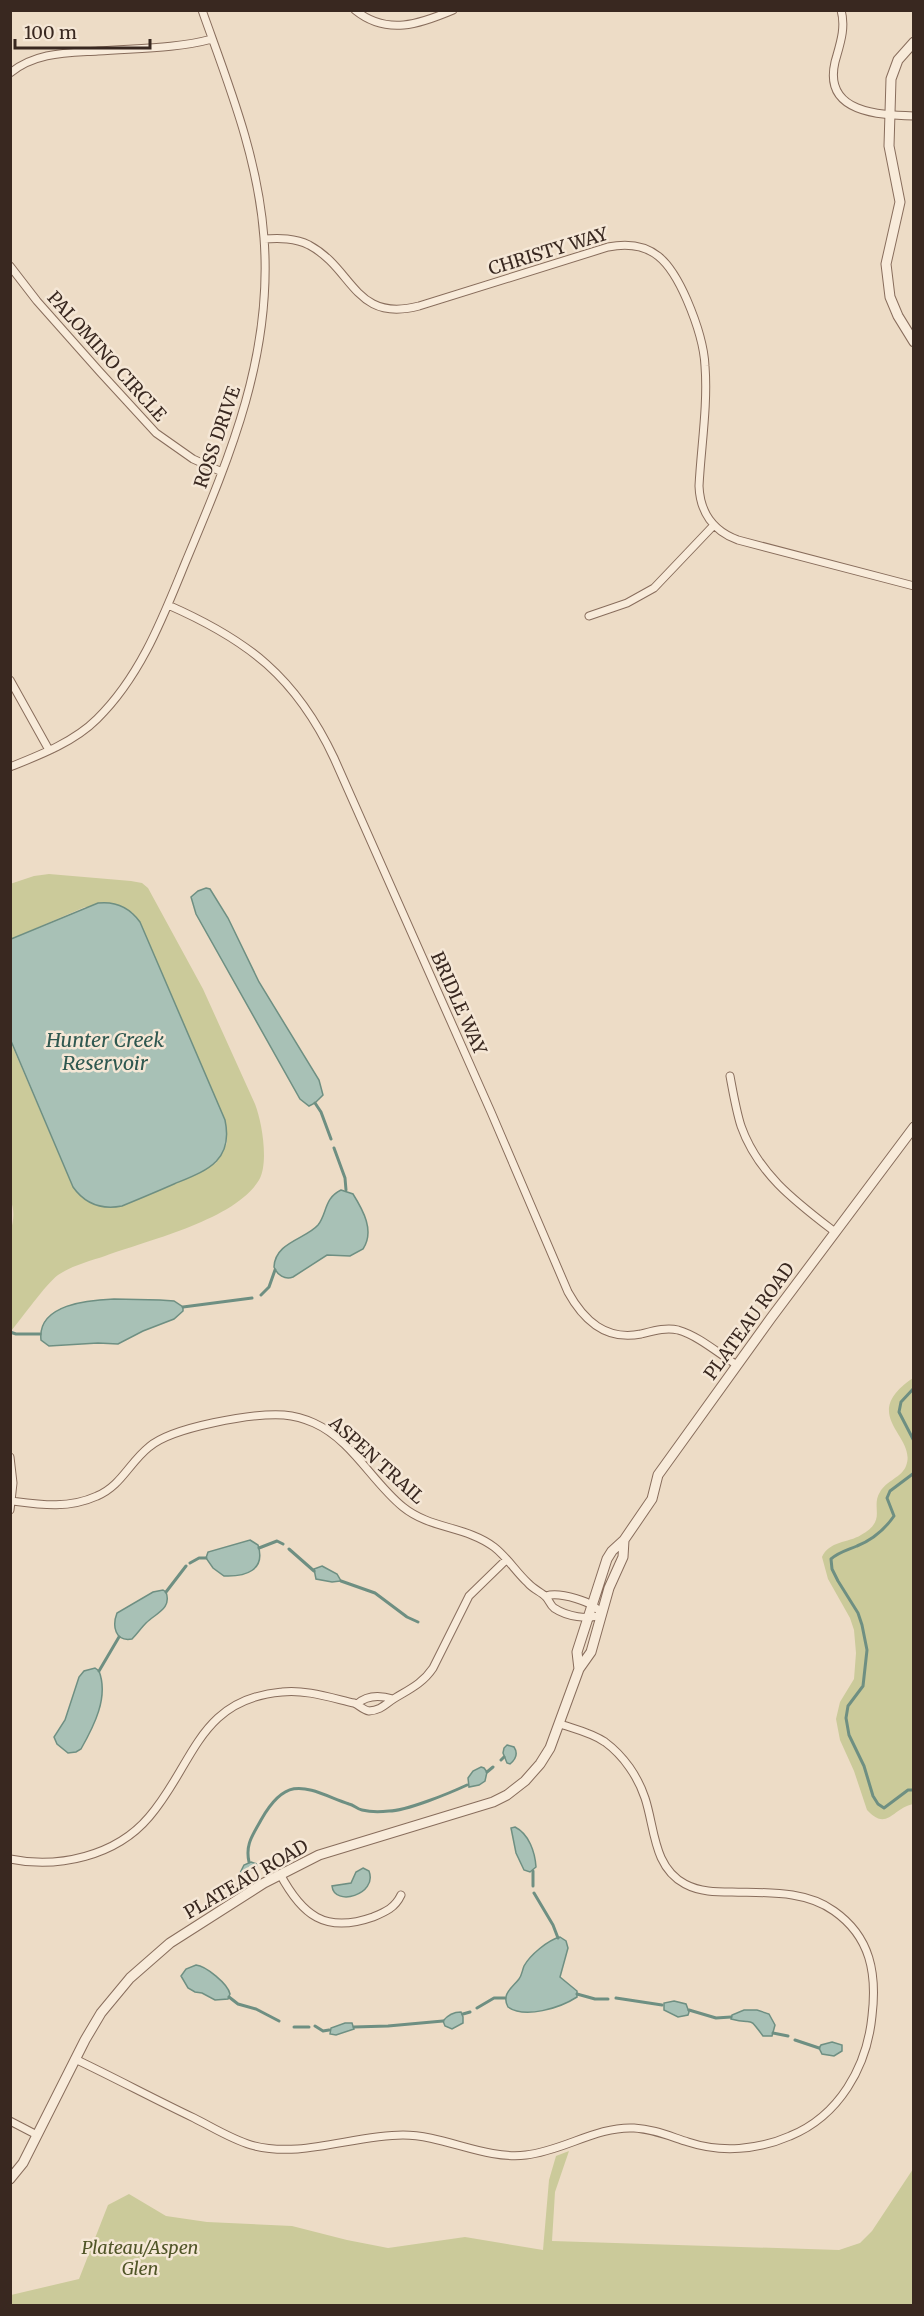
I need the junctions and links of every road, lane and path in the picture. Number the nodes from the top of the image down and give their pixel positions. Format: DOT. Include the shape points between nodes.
graph roads {
  1 [pos="202,10"];
  2 [pos="355,10"];
  3 [pos="453,10"];
  4 [pos="841,10"];
  5 [pos="212,39"];
  6 [pos="914,42"];
  7 [pos="10,73"];
  8 [pos="890,114"];
  9 [pos="914,116"];
  10 [pos="264,239"];
  11 [pos="10,266"];
  12 [pos="914,342"];
  13 [pos="222,472"];
  14 [pos="714,525"];
  15 [pos="914,586"];
  16 [pos="168,605"];
  17 [pos="589,616"];
  18 [pos="10,680"];
  19 [pos="49,750"];
  20 [pos="10,767"];
  21 [pos="730,1076"];
  22 [pos="914,1127"];
  23 [pos="835,1232"];
  24 [pos="737,1365"];
  25 [pos="10,1457"];
  26 [pos="12,1501"];
  27 [pos="10,1510"];
  28 [pos="624,1540"];
  29 [pos="506,1560"];
  30 [pos="546,1596"];
  31 [pos="592,1603"];
  32 [pos="601,1614"];
  33 [pos="587,1618"];
  34 [pos="579,1669"];
  35 [pos="393,1699"];
  36 [pos="357,1704"];
  37 [pos="560,1724"];
  38 [pos="10,1859"];
  39 [pos="280,1874"];
  40 [pos="401,1895"];
  41 [pos="75,2059"];
  42 [pos="10,2121"];
  43 [pos="37,2135"];
  44 [pos="10,2179"];
  1 -- 5 [label="street, ROSS DRIVE"];
  2 -- 3 [label="street" via="376,22 400,26 414,25"];
  4 -- 8 [label="street" via="843,28 834,68 837,89 852,106 865,112"];
  5 -- 7 [label="street" via="171,46 51,54"];
  5 -- 10 [label="street, ROSS DRIVE" via="249,143"];
  6 -- 8 [label="street" via="893,70"];
  8 -- 9 [label="street"];
  8 -- 12 [label="street" via="891,157 900,202 886,273 894,306"];
  10 -- 13 [label="street, ROSS DRIVE" via="263,299 255,364 243,417"];
  10 -- 14 [label="street, CHRISTY WAY" via="288,239 309,245 370,303 395,310 419,306 608,246 634,246 659,256 677,277 701,338 706,378 699,495 704,512"];
  11 -- 13 [label="street, PALOMINO CIRCLE" via="156,433 193,459"];
  13 -- 16 [label="street, ROSS DRIVE"];
  14 -- 15 [label="street" via="738,540"];
  14 -- 17 [label="street" via="654,588 627,603"];
  16 -- 19 [label="street, ROSS DRIVE" via="121,692 96,720"];
  16 -- 24 [label="street, BRIDLE WAY" via="215,627 256,653 296,693 318,727 568,1292 582,1314 598,1328 618,1335 677,1330"];
  18 -- 19 [label="street"];
  19 -- 20 [label="street, ROSS DRIVE"];
  21 -- 23 [label="street" via="741,1125 757,1159 782,1189"];
  22 -- 23 [label="street, PLATEAU ROAD"];
  23 -- 24 [label="street, PLATEAU ROAD"];
  24 -- 28 [label="street, PLATEAU ROAD" via="668,1459 658,1475 652,1499"];
  25 -- 26 [label="street"];
  26 -- 27 [label="street"];
  26 -- 29 [label="street, ASPEN TRAIL" via="53,1506 87,1500 110,1490 148,1448 173,1433 258,1416 284,1415 328,1430 414,1515 472,1535 493,1546"];
  28 -- 31 [label="street, PLATEAU ROAD" via="607,1559"];
  28 -- 32 [label="street, PLATEAU ROAD" via="623,1557"];
  29 -- 30 [label="street, ASPEN TRAIL" via="534,1590"];
  29 -- 35 [label="street" via="469,1596 426,1677"];
  30 -- 31 [label="street"];
  30 -- 33 [label="street, ASPEN TRAIL" via="554,1608"];
  31 -- 32 [label="street"];
  31 -- 33 [label="street, PLATEAU ROAD"];
  32 -- 33 [label="street"];
  32 -- 34 [label="street, PLATEAU ROAD" via="591,1652"];
  33 -- 34 [label="street, PLATEAU ROAD" via="577,1652"];
  34 -- 37 [label="street, PLATEAU ROAD"];
  35 -- 36 [label="street" via="374,1696"];
  35 -- 36 [label="street" via="375,1711 364,1710"];
  36 -- 38 [label="street" via="283,1691 236,1704 209,1726 148,1818 121,1840 72,1859"];
  37 -- 39 [label="street, PLATEAU ROAD" via="540,1764 503,1798 338,1848"];
  37 -- 41 [label="street" via="603,1741 629,1767 645,1798 658,1851 669,1871 683,1883 709,1891 806,1898 836,1912 859,1936 874,1977 867,2047 848,2088 808,2127 772,2143 733,2148 705,2147 650,2130 626,2128 519,2156 401,2134 279,2149 240,2141"];
  39 -- 40 [label="street" via="300,1905 327,1921 346,1923 374,1916 395,1906"];
  39 -- 41 [label="street, PLATEAU ROAD" via="170,1942 140,1967 101,2013"];
  41 -- 43 [label="street, PLATEAU ROAD"];
  42 -- 43 [label="street"];
  43 -- 44 [label="street, PLATEAU ROAD"];
}
